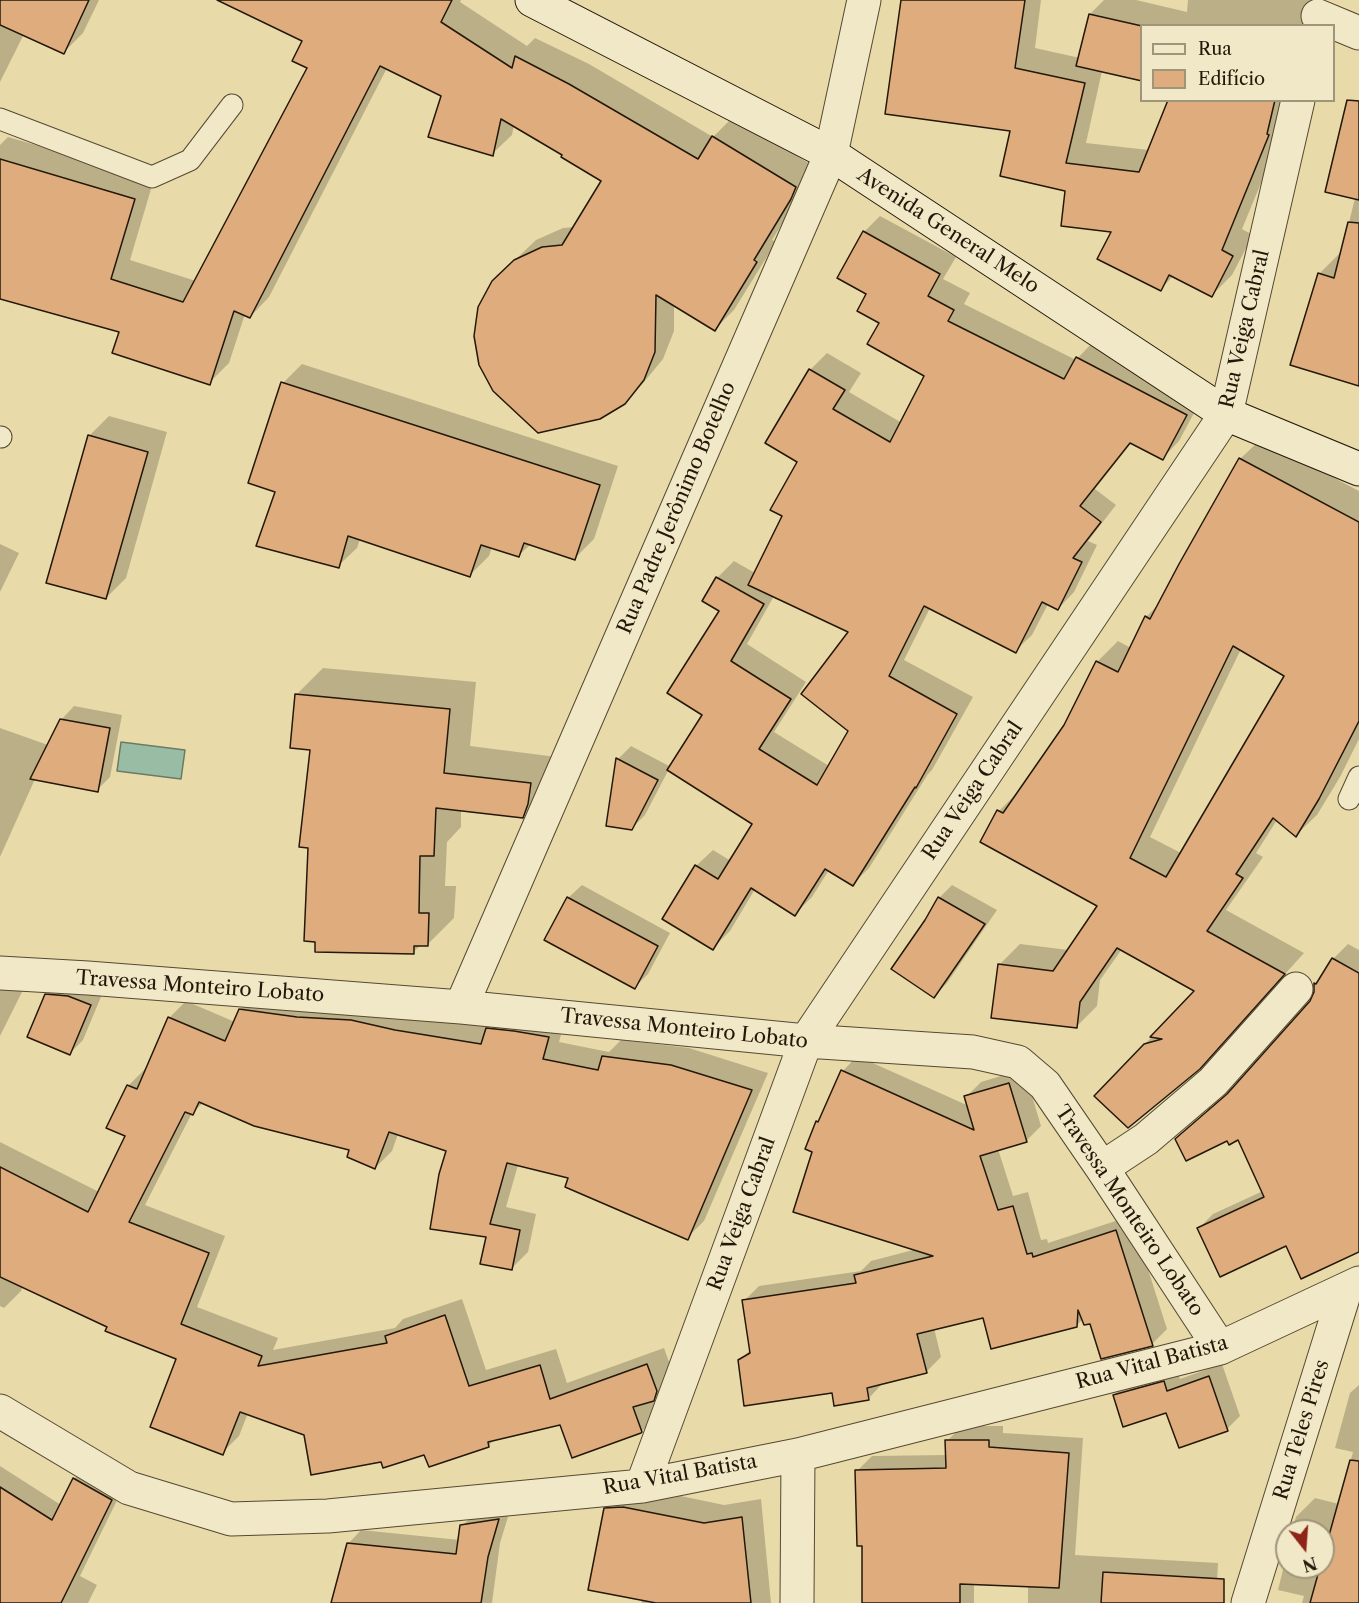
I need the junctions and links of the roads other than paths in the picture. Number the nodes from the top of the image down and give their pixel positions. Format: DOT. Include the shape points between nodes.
graph roads {
  1 [pos="532,0"];
  2 [pos="864,0"];
  3 [pos="1318,14"];
  4 [pos="1359,33"];
  5 [pos="1299,102"];
  6 [pos="232,105"];
  7 [pos="0,120"];
  8 [pos="831,154"];
  9 [pos="1226,414"];
  10 [pos="1359,470"];
  11 [pos="1359,777"];
  12 [pos="1349,799"];
  13 [pos="0,973"];
  14 [pos="1296,989"];
  15 [pos="461,1007"];
  16 [pos="806,1041"];
  17 [pos="1102,1168"];
  18 [pos="1352,1287"];
  19 [pos="1220,1348"];
  20 [pos="0,1412"];
  21 [pos="798,1455"];
  22 [pos="642,1485"];
  23 [pos="797,1603"];
  24 [pos="1248,1603"];
  1 -- 8 [label="street, Avenida General Melo"];
  2 -- 8 [label="street, Rua Padre Jerônimo Botelho"];
  3 -- 4 [label="street"];
  5 -- 9 [label="street, Rua Veiga Cabral"];
  6 -- 7 [label="lane" via="189,160 152,177"];
  8 -- 9 [label="street, Avenida General Melo"];
  8 -- 15 [label="street, Rua Padre Jerônimo Botelho"];
  9 -- 10 [label="street, Avenida General Melo"];
  9 -- 16 [label="street, Rua Veiga Cabral"];
  11 -- 12 [label="lane"];
  13 -- 15 [label="street, Travessa Monteiro Lobato"];
  14 -- 17 [label="street" via="1213,1082 1146,1139"];
  15 -- 16 [label="street, Travessa Monteiro Lobato"];
  16 -- 17 [label="street, Travessa Monteiro Lobato" via="973,1052 1018,1062 1045,1085"];
  16 -- 22 [label="street, Rua Veiga Cabral"];
  17 -- 19 [label="street, Travessa Monteiro Lobato"];
  18 -- 19 [label="street, Rua Vital Batista"];
  18 -- 24 [label="street, Rua Teles Pires"];
  19 -- 21 [label="street, Rua Vital Batista"];
  20 -- 22 [label="street, Rua Vital Batista" via="129,1488 231,1519 328,1516"];
  21 -- 22 [label="street, Rua Vital Batista"];
  21 -- 23 [label="street"];
}
